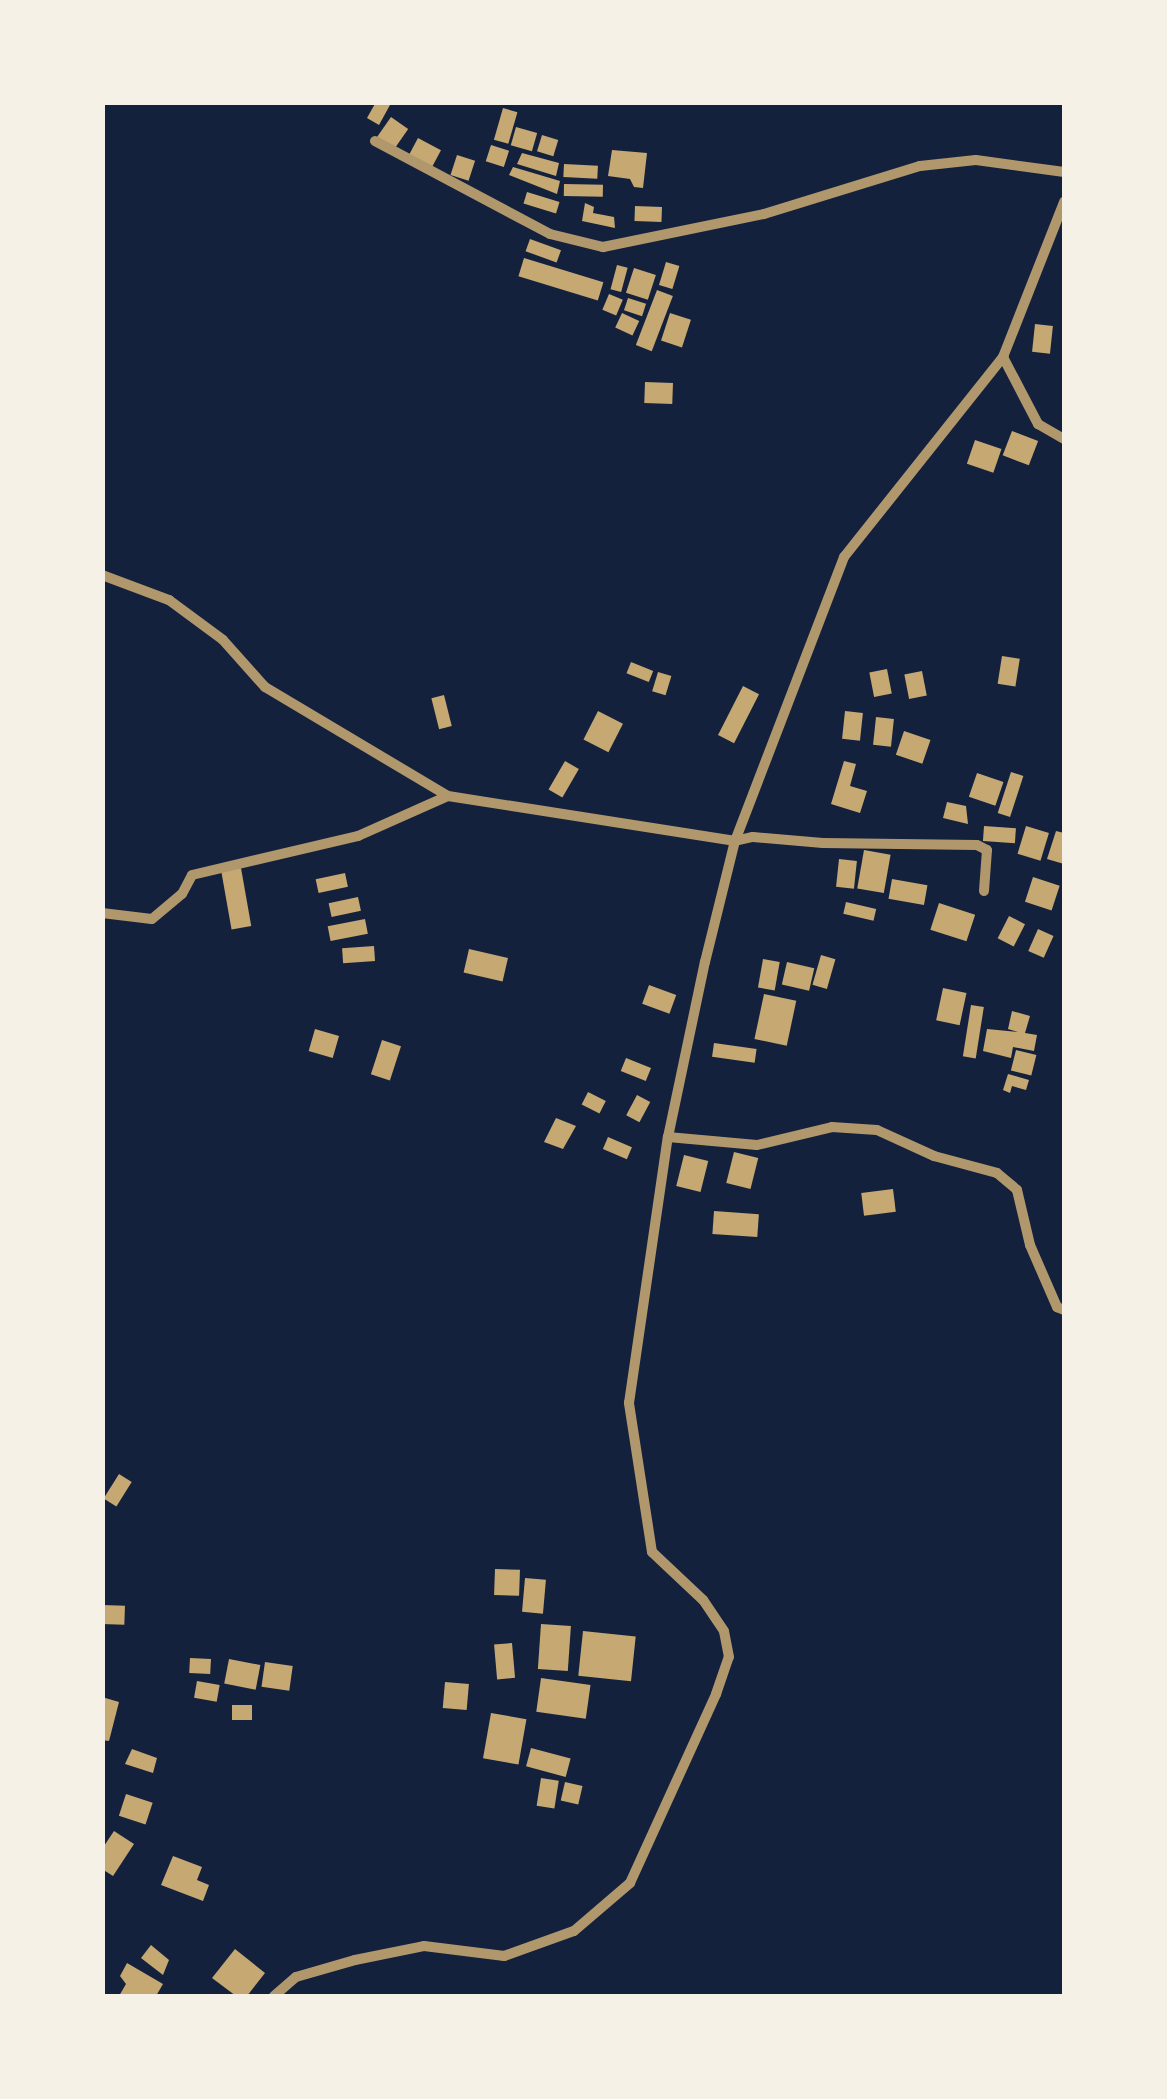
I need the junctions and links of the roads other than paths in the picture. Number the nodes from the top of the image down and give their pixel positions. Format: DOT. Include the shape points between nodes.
graph roads {
  1 [pos="375,140"];
  2 [pos="1064,172"];
  3 [pos="1064,202"];
  4 [pos="1003,357"];
  5 [pos="1064,440"];
  6 [pos="102,575"];
  7 [pos="448,796"];
  8 [pos="735,841"];
  9 [pos="984,891"];
  10 [pos="102,913"];
  11 [pos="668,1137"];
  12 [pos="1064,1310"];
  13 [pos="274,1996"];
  1 -- 2 [label="street" via="550,234 603,247 764,214 920,166 976,160"];
  3 -- 4 [label="street"];
  4 -- 5 [label="street" via="1038,424"];
  4 -- 8 [label="street" via="844,557"];
  6 -- 7 [label="street" via="169,600 223,640 265,686"];
  7 -- 8 [label="street"];
  7 -- 10 [label="street" via="358,836 192,875 182,894 152,918"];
  8 -- 9 [label="street" via="978,846 987,850"];
  8 -- 11 [label="street"];
  11 -- 12 [label="street" via="756,1145 832,1127 877,1130 934,1156 997,1173 1016,1190 1030,1245"];
  11 -- 13 [label="street" via="628,1403 652,1552 703,1600 724,1631 728,1657 630,1883 574,1931 504,1956 424,1946 296,1977"];
}
